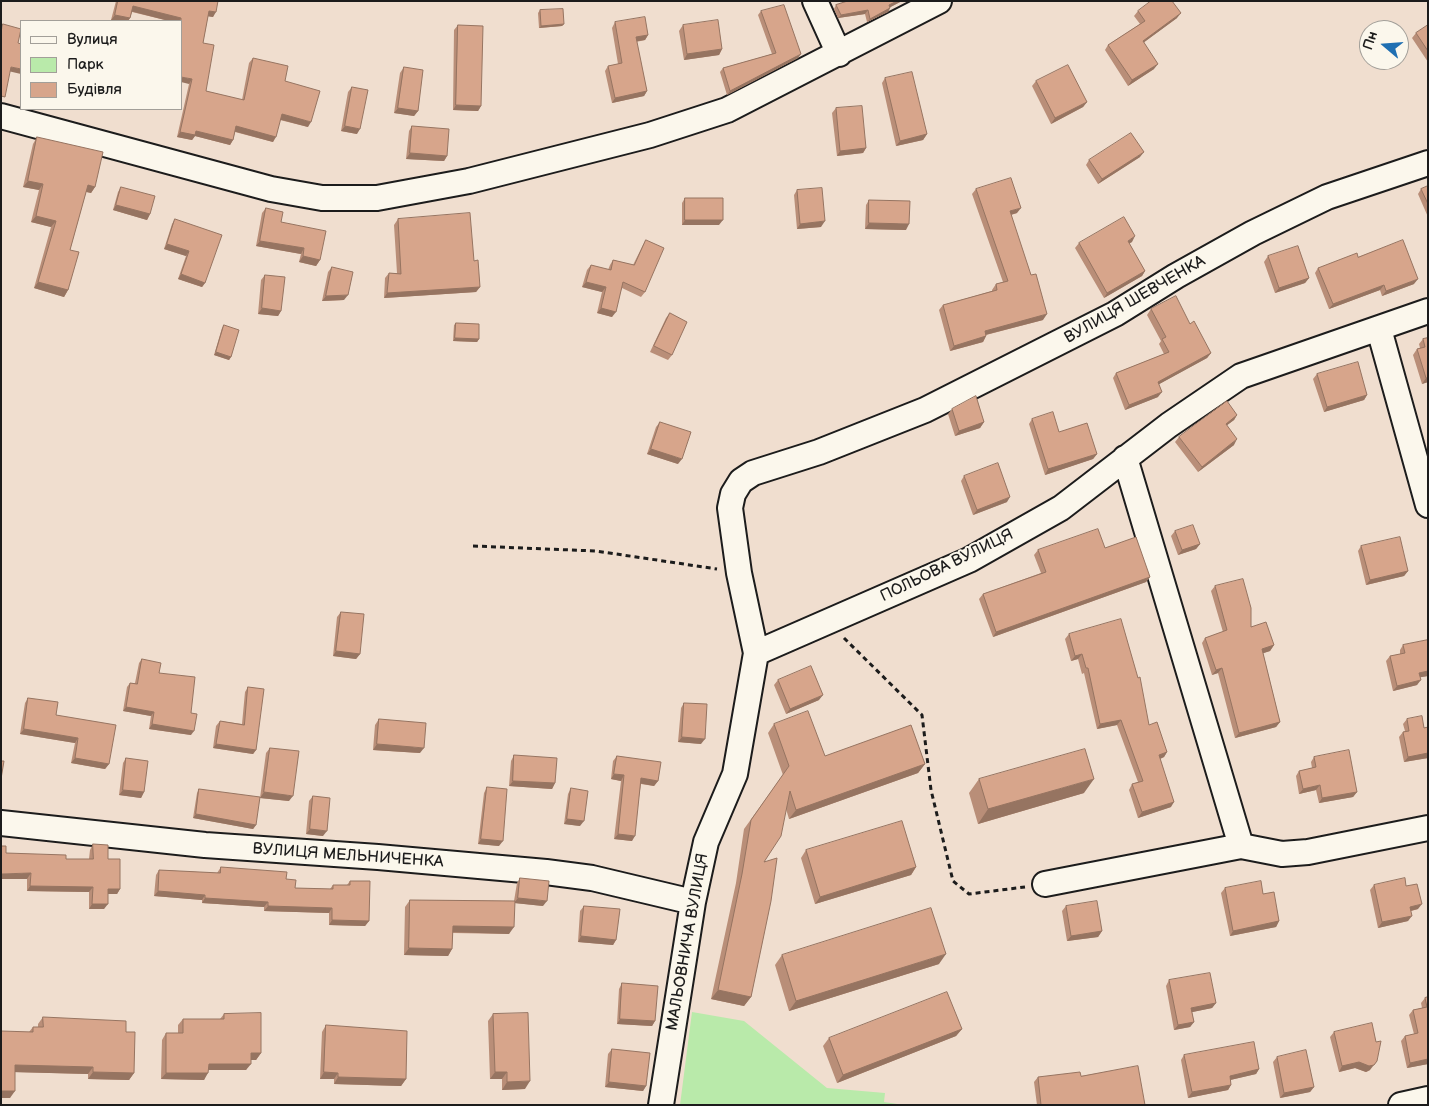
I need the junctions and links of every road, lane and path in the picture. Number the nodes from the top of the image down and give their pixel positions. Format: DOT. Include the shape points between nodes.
graph roads {
  1 [pos="816,1"];
  2 [pos="939,1"];
  3 [pos="839,54"];
  4 [pos="1,116"];
  5 [pos="1428,163"];
  6 [pos="1428,311"];
  7 [pos="1380,329"];
  8 [pos="844,442"];
  9 [pos="1125,458"];
  10 [pos="1428,505"];
  11 [pos="473,546"];
  12 [pos="739,573"];
  13 [pos="828,622"];
  14 [pos="756,654"];
  15 [pos="1,823"];
  16 [pos="1428,828"];
  17 [pos="1241,846"];
  18 [pos="1045,884"];
  19 [pos="693,902"];
  20 [pos="1428,1099"];
  21 [pos="661,1105"];
  22 [pos="1402,1105"];
  1 -- 3 [label="street"];
  2 -- 3 [label="street"];
  3 -- 4 [label="street" via="727,110 650,135 469,181 377,198 322,198 271,189"];
  5 -- 8 [label="street, ВУЛИЦЯ ШЕВЧЕНКА" via="1327,197 1253,233 1115,314 1016,365 925,410"];
  6 -- 7 [label="street, ПОЛЬОВА ВУЛИЦЯ"];
  7 -- 9 [label="street, ПОЛЬОВА ВУЛИЦЯ" via="1241,376"];
  7 -- 10 [label="street"];
  8 -- 12 [label="street, МАЛЬОВНИЧА ВУЛИЦЯ" via="753,473 742,481 733,494 730,508"];
  9 -- 13 [label="street, ПОЛЬОВА ВУЛИЦЯ" via="1061,508 968,560"];
  9 -- 17 [label="street"];
  11 -- 12 [label="path" via="596,550"];
  12 -- 14 [label="street, МАЛЬОВНИЧА ВУЛИЦЯ"];
  13 -- 14 [label="street, ПОЛЬОВА ВУЛИЦЯ"];
  13 -- 18 [label="path" via="922,714 930,790 953,881 969,894"];
  14 -- 19 [label="street, МАЛЬОВНИЧА ВУЛИЦЯ" via="735,774 706,842"];
  15 -- 19 [label="street, ВУЛИЦЯ МЕЛЬНИЧЕНКА" via="205,845 555,873 592,878"];
  16 -- 17 [label="street" via="1308,852 1282,854"];
  17 -- 18 [label="street"];
  19 -- 21 [label="street, МАЛЬОВНИЧА ВУЛИЦЯ"];
  20 -- 22 [label="street"];
}
